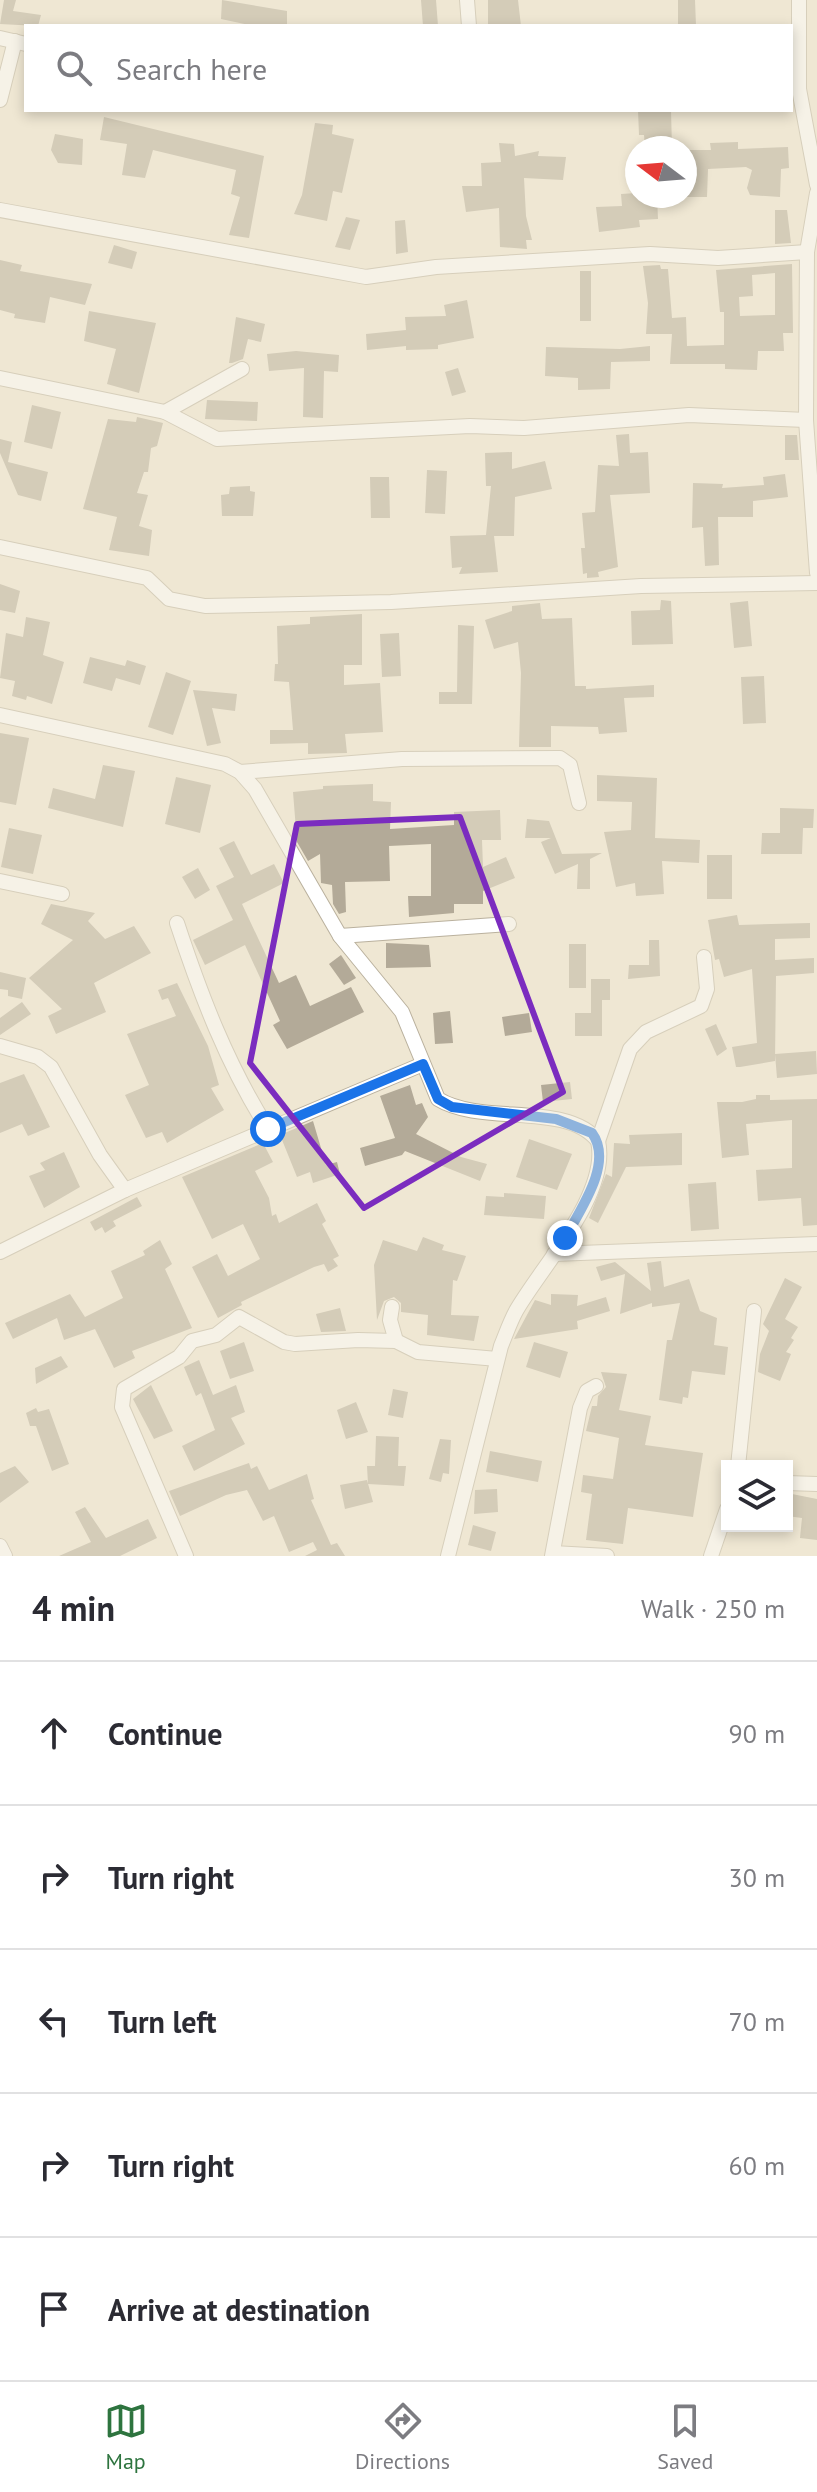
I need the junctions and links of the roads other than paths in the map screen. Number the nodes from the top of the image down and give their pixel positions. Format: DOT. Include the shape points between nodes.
graph roads {
  1 [pos="467,0"];
  2 [pos="799,0"];
  3 [pos="469,24"];
  4 [pos="14,41"];
  5 [pos="795,89"];
  6 [pos="0,100"];
  7 [pos="817,185"];
  8 [pos="817,193"];
  9 [pos="0,210"];
  10 [pos="807,252"];
  11 [pos="812,290"];
  12 [pos="242,369"];
  13 [pos="0,378"];
  14 [pos="165,412"];
  15 [pos="806,420"];
  16 [pos="0,547"];
  17 [pos="817,573"];
  18 [pos="817,583"];
  19 [pos="0,715"];
  20 [pos="240,772"];
  21 [pos="579,803"];
  22 [pos="0,881"];
  23 [pos="62,894"];
  24 [pos="177,923"];
  25 [pos="509,924"];
  26 [pos="340,936"];
  27 [pos="704,957"];
  28 [pos="0,1046"];
  29 [pos="423,1064"];
  30 [pos="268,1129"];
  31 [pos="598,1141"];
  32 [pos="125,1190"];
  33 [pos="817,1244"];
  34 [pos="0,1252"];
  35 [pos="554,1254"];
  36 [pos="392,1307"];
  37 [pos="754,1311"];
  38 [pos="396,1341"];
  39 [pos="497,1359"];
  40 [pos="596,1386"];
  41 [pos="739,1460"];
  42 [pos="793,1483"];
  43 [pos="817,1484"];
  44 [pos="721,1527"];
  45 [pos="0,1546"];
  46 [pos="552,1554"];
  47 [pos="453,1555"];
  48 [pos="5,1556"];
  49 [pos="186,1556"];
  50 [pos="607,1556"];
  51 [pos="711,1556"];
  1 -- 3 [label="street"];
  2 -- 5 [label="street"];
  4 -- 6 [label="street"];
  5 -- 7 [label="street"];
  8 -- 10 [label="street"];
  9 -- 10 [label="street" via="366,277 436,267 650,254 718,258"];
  10 -- 11 [label="street"];
  11 -- 15 [label="street"];
  12 -- 14 [label="street"];
  13 -- 14 [label="street"];
  14 -- 15 [label="street" via="217,439 470,426 536,428 689,415"];
  15 -- 17 [label="street"];
  16 -- 18 [label="street" via="147,578 169,599 205,606"];
  19 -- 20 [label="street" via="225,764"];
  20 -- 21 [label="street" via="402,759 560,758 573,773"];
  20 -- 26 [label="street"];
  22 -- 23 [label="street"];
  24 -- 30 [label="street" via="205,1008 241,1088"];
  25 -- 26 [label="street"];
  26 -- 29 [label="street" via="402,1012"];
  27 -- 31 [label="street" via="707,989 701,1006 646,1032 630,1049"];
  28 -- 32 [label="street" via="38,1057 51,1067"];
  29 -- 30 [label="street"];
  29 -- 31 [label="street" via="438,1099 452,1107 556,1119 579,1126"];
  30 -- 32 [label="street"];
  31 -- 35 [label="street" via="598,1167 588,1194"];
  32 -- 34 [label="street"];
  33 -- 35 [label="street"];
  35 -- 39 [label="street" via="515,1313"];
  36 -- 38 [label="street"];
  37 -- 41 [label="street"];
  38 -- 39 [label="street" via="418,1352"];
  38 -- 49 [label="street" via="295,1344 239,1317 216,1335 192,1341 179,1357 124,1389 122,1407"];
  39 -- 47 [label="street"];
  40 -- 46 [label="street" via="587,1391 580,1408"];
  42 -- 43 [label="street"];
  44 -- 51 [label="street"];
  45 -- 48 [label="street"];
  46 -- 50 [label="street"];
}
